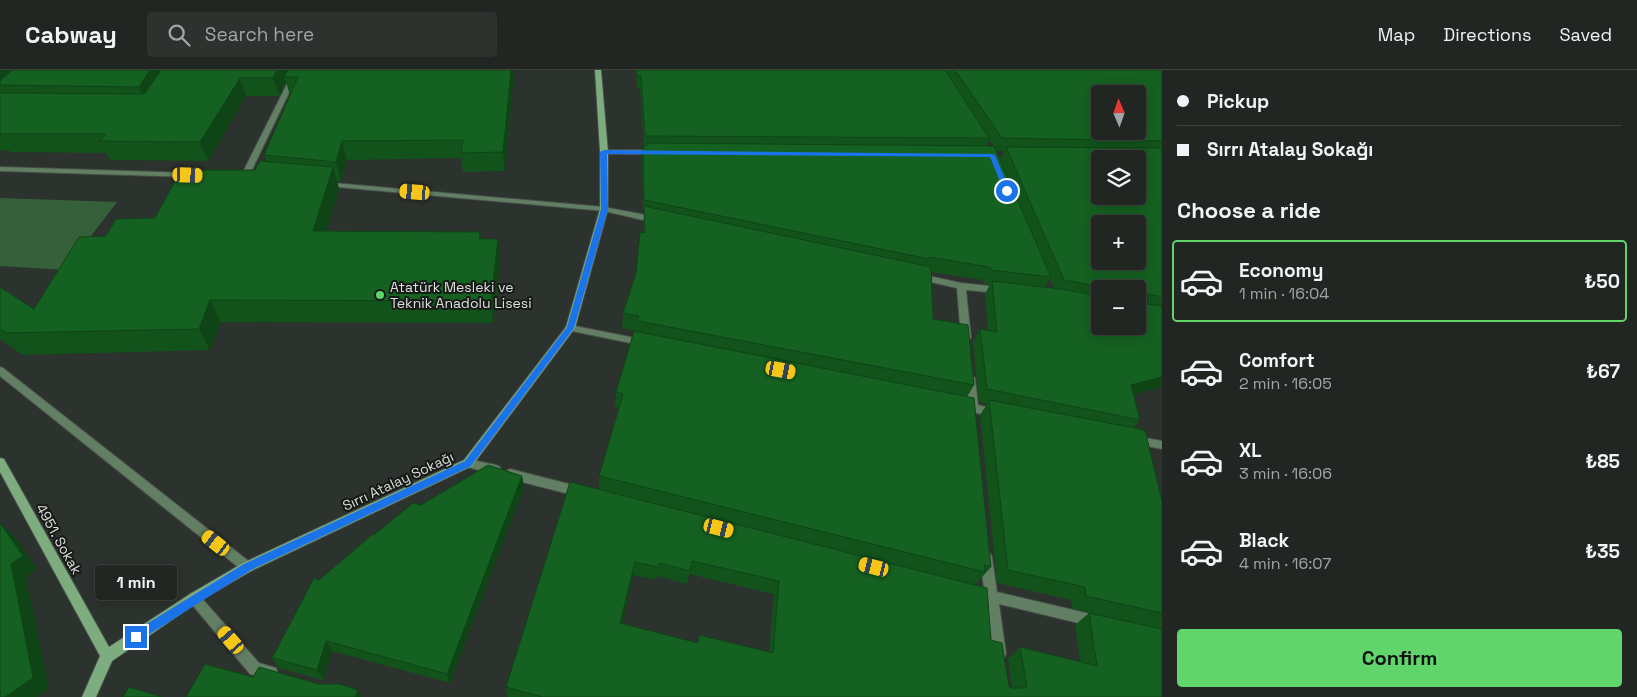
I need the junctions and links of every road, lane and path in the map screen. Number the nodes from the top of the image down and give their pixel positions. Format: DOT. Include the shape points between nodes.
graph roads {
  1 [pos="297,70"];
  2 [pos="598,70"];
  3 [pos="604,152"];
  4 [pos="663,152"];
  5 [pos="0,169"];
  6 [pos="196,175"];
  7 [pos="235,176"];
  8 [pos="245,176"];
  9 [pos="254,177"];
  10 [pos="313,182"];
  11 [pos="604,209"];
  12 [pos="662,221"];
  13 [pos="913,275"];
  14 [pos="962,286"];
  15 [pos="1007,291"];
  16 [pos="570,328"];
  17 [pos="657,345"];
  18 [pos="968,352"];
  19 [pos="969,370"];
  20 [pos="0,371"];
  21 [pos="954,404"];
  22 [pos="973,413"];
  23 [pos="1010,416"];
  24 [pos="1124,438"];
  25 [pos="1162,445"];
  26 [pos="0,462"];
  27 [pos="468,463"];
  28 [pos="594,495"];
  29 [pos="985,547"];
  30 [pos="247,567"];
  31 [pos="961,590"];
  32 [pos="990,597"];
  33 [pos="194,598"];
  34 [pos="1105,623"];
  35 [pos="107,656"];
  36 [pos="1001,670"];
  37 [pos="282,676"];
  38 [pos="89,697"];
  1 -- 8 [label="street"];
  2 -- 3 [label="main road, Sırrı Atalay Sokağı"];
  3 -- 4 [label="street"];
  3 -- 11 [label="main road, Sırrı Atalay Sokağı"];
  5 -- 6 [label="street"];
  7 -- 8 [label="street"];
  8 -- 9 [label="street"];
  10 -- 11 [label="street"];
  11 -- 12 [label="street"];
  11 -- 16 [label="main road, Sırrı Atalay Sokağı"];
  13 -- 14 [label="street"];
  14 -- 15 [label="street"];
  14 -- 18 [label="street"];
  16 -- 17 [label="street"];
  16 -- 27 [label="main road, Sırrı Atalay Sokağı"];
  19 -- 22 [label="street"];
  20 -- 30 [label="street"];
  21 -- 22 [label="street"];
  22 -- 23 [label="street"];
  24 -- 25 [label="street"];
  26 -- 35 [label="main road, 4951. Sokak"];
  27 -- 28 [label="street"];
  27 -- 30 [label="main road, Sırrı Atalay Sokağı"];
  29 -- 32 [label="street"];
  30 -- 33 [label="main road, Sırrı Atalay Sokağı"];
  31 -- 32 [label="street"];
  32 -- 34 [label="street"];
  32 -- 36 [label="street"];
  33 -- 35 [label="main road, Sırrı Atalay Sokağı"];
  33 -- 37 [label="street" via="256,669"];
  35 -- 38 [label="main road"];
}
